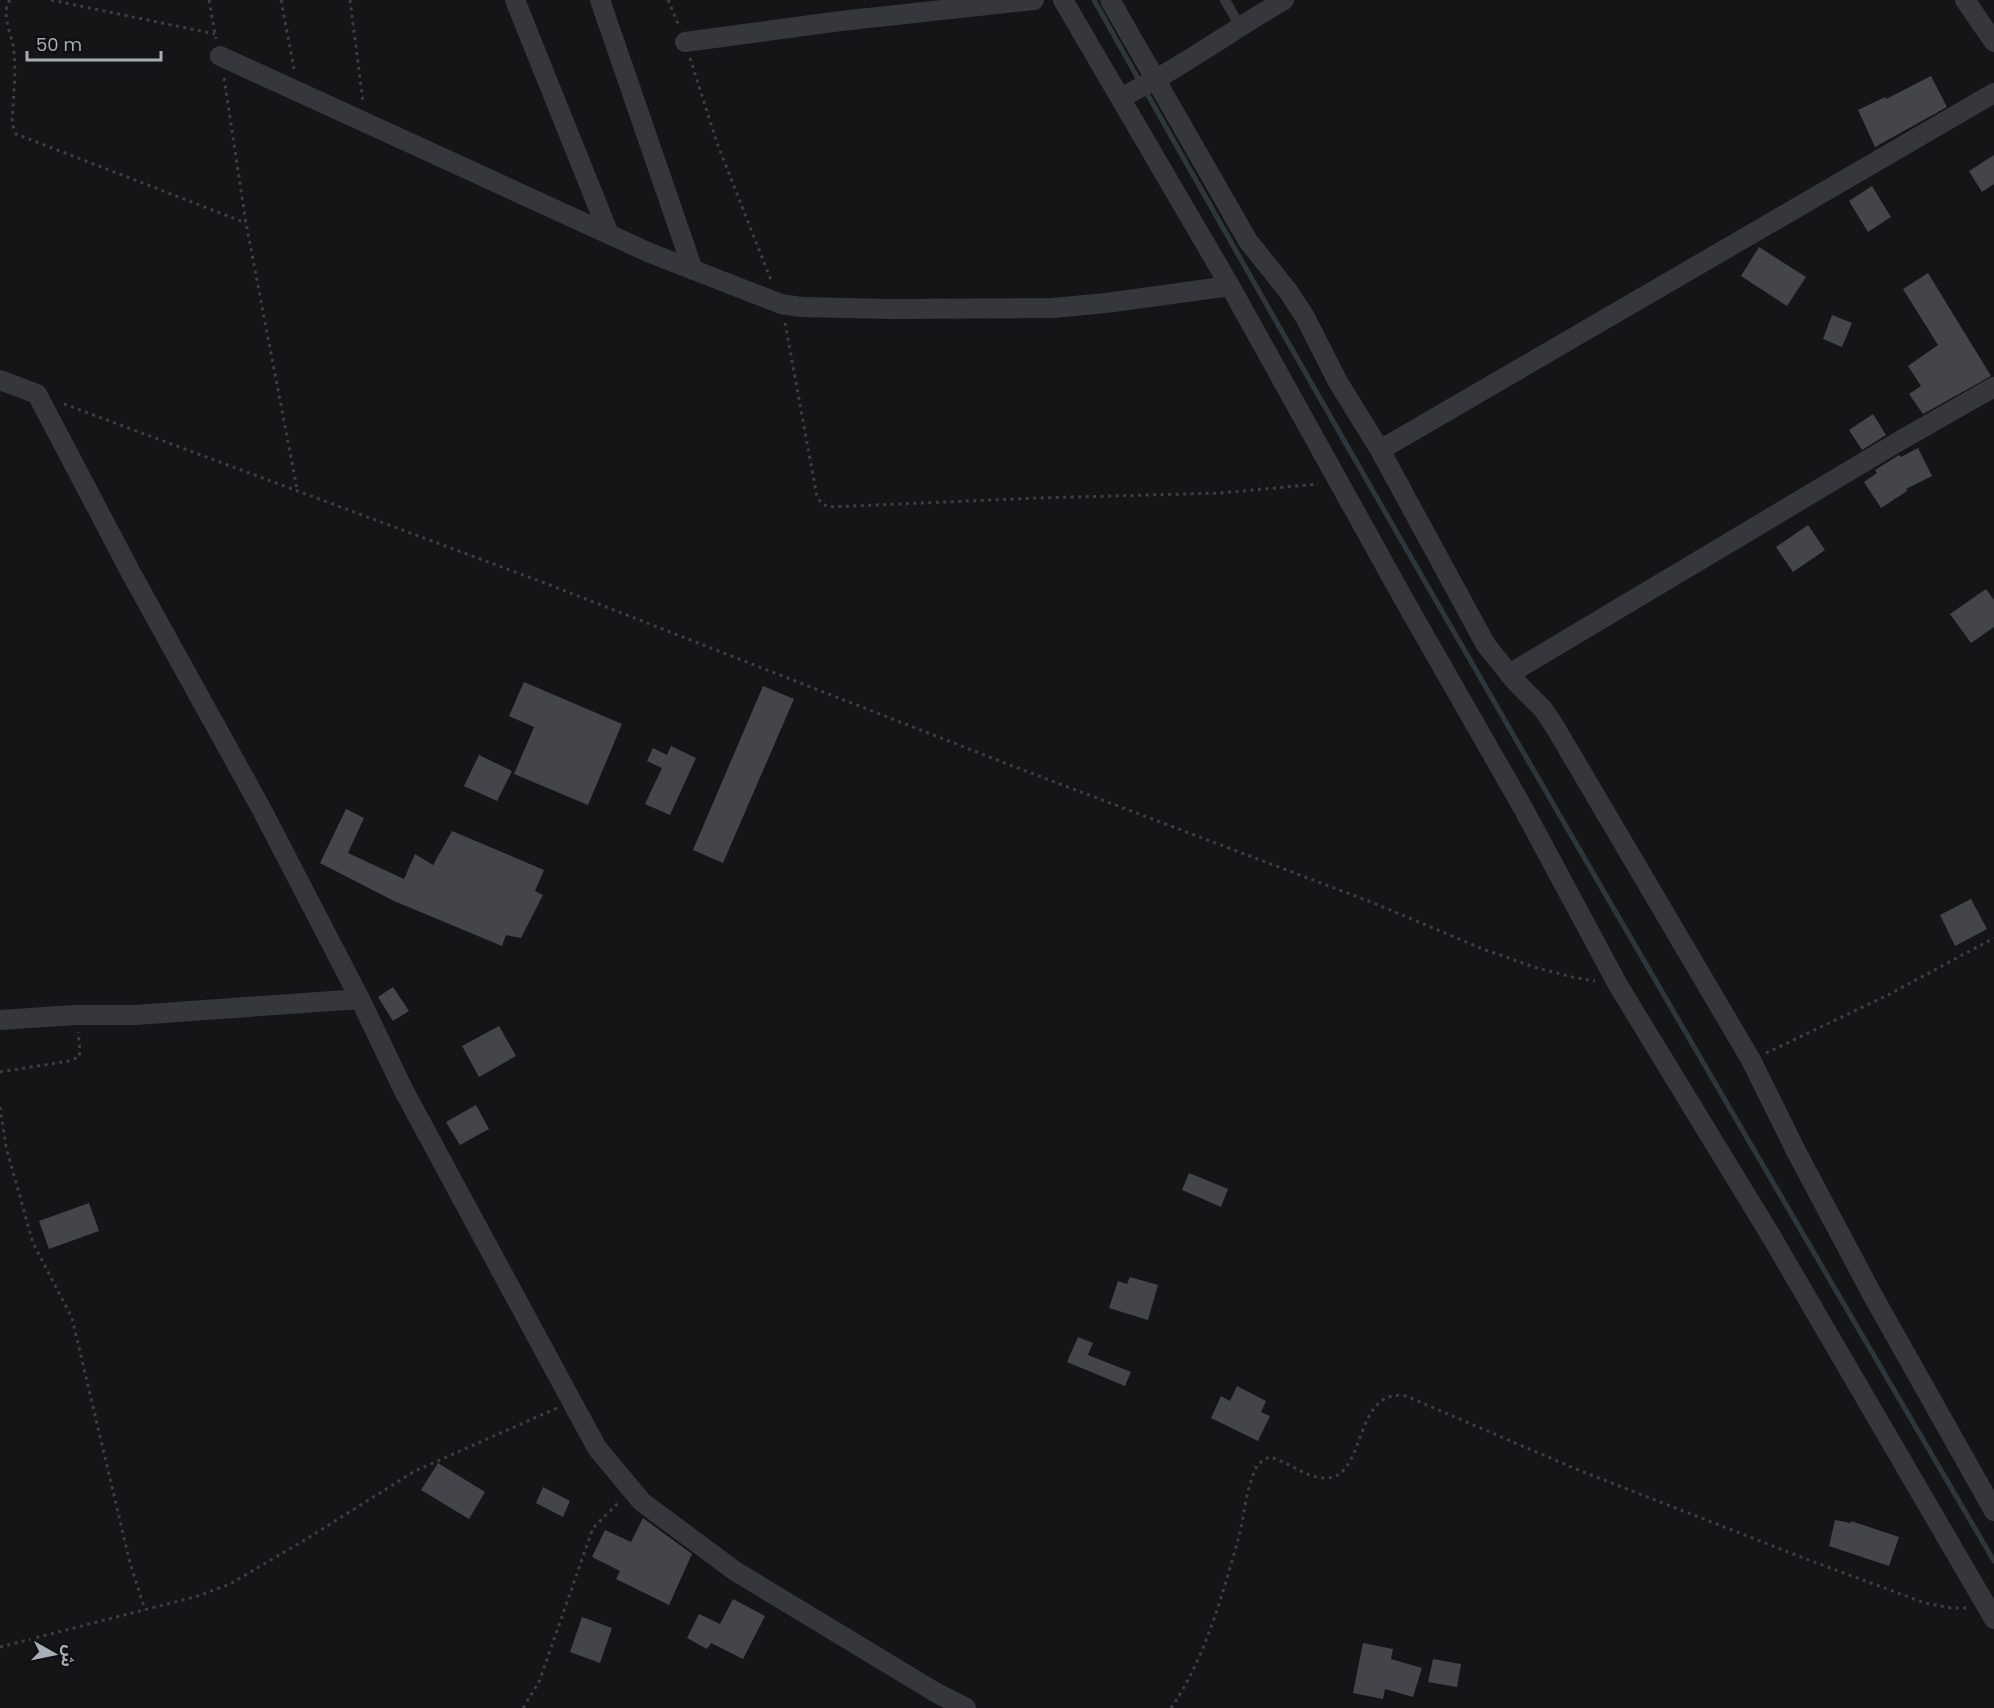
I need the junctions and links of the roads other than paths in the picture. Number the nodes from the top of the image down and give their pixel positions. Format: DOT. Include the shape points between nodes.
graph roads {
  1 [pos="515,0"];
  2 [pos="600,0"];
  3 [pos="1034,0"];
  4 [pos="1063,0"];
  5 [pos="1110,0"];
  6 [pos="1225,0"];
  7 [pos="1284,0"];
  8 [pos="1965,0"];
  9 [pos="1240,26"];
  10 [pos="685,42"];
  11 [pos="1994,42"];
  12 [pos="220,56"];
  13 [pos="1152,83"];
  14 [pos="1994,93"];
  15 [pos="1124,96"];
  16 [pos="609,234"];
  17 [pos="693,270"];
  18 [pos="1230,286"];
  19 [pos="0,380"];
  20 [pos="1994,387"];
  21 [pos="1380,450"];
  22 [pos="1509,674"];
  23 [pos="360,999"];
  24 [pos="0,1020"];
  25 [pos="1994,1511"];
  26 [pos="1990,1612"];
  27 [pos="966,1708"];
  1 -- 16 [label="street"];
  2 -- 17 [label="street"];
  3 -- 10 [label="street"];
  4 -- 15 [label="street"];
  5 -- 13 [label="street"];
  6 -- 9 [label="lane"];
  7 -- 9 [label="street"];
  8 -- 11 [label="street"];
  9 -- 13 [label="street"];
  12 -- 16 [label="street"];
  13 -- 15 [label="street"];
  13 -- 21 [label="street" via="1248,241 1305,317 1338,382"];
  14 -- 21 [label="street"];
  15 -- 18 [label="street"];
  16 -- 17 [label="street"];
  17 -- 18 [label="street" via="781,304 801,307 1053,308"];
  18 -- 26 [label="street" via="1618,985 1771,1236"];
  19 -- 23 [label="street" via="38,394"];
  20 -- 22 [label="street"];
  21 -- 22 [label="street" via="1486,645"];
  22 -- 25 [label="street" via="1555,727 1751,1060 1873,1296"];
  23 -- 24 [label="street"];
  23 -- 27 [label="street" via="403,1089 597,1448 642,1502 735,1571"];
}
